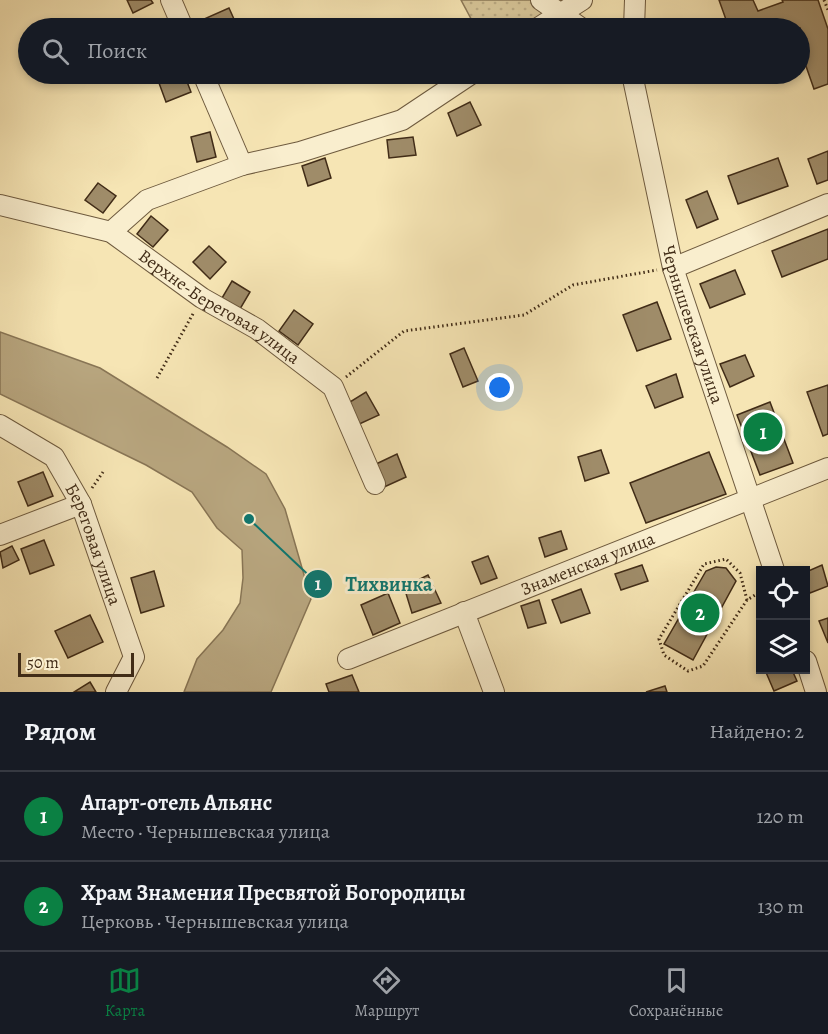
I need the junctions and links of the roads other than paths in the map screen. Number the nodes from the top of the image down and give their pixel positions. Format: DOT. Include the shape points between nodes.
graph roads {
  1 [pos="171,0"];
  2 [pos="541,0"];
  3 [pos="582,0"];
  4 [pos="635,0"];
  5 [pos="559,14"];
  6 [pos="179,18"];
  7 [pos="553,18"];
  8 [pos="565,18"];
  9 [pos="634,18"];
  10 [pos="207,84"];
  11 [pos="456,84"];
  12 [pos="633,84"];
  13 [pos="242,165"];
  14 [pos="828,204"];
  15 [pos="0,205"];
  16 [pos="111,232"];
  17 [pos="673,268"];
  18 [pos="0,425"];
  19 [pos="828,468"];
  20 [pos="375,484"];
  21 [pos="750,496"];
  22 [pos="81,504"];
  23 [pos="0,535"];
  24 [pos="773,566"];
  25 [pos="464,612"];
  26 [pos="348,659"];
  27 [pos="810,673"];
  28 [pos="116,692"];
  29 [pos="494,692"];
  30 [pos="816,692"];
  1 -- 6 [label="street"];
  2 -- 5 [label="street"];
  3 -- 5 [label="street"];
  4 -- 9 [label="street"];
  5 -- 7 [label="street"];
  5 -- 8 [label="street"];
  10 -- 13 [label="street"];
  11 -- 13 [label="street" via="402,120 300,152"];
  12 -- 17 [label="street, Чернышевская улица"];
  13 -- 16 [label="street" via="147,200"];
  14 -- 17 [label="street"];
  15 -- 16 [label="street, Верхне-Береговая улица"];
  16 -- 20 [label="street, Верхне-Береговая улица" via="202,298 257,329 333,387"];
  17 -- 21 [label="street, Чернышевская улица"];
  18 -- 22 [label="street, Береговая улица" via="54,457"];
  19 -- 21 [label="street, Знаменская улица"];
  21 -- 24 [label="street, Чернышевская улица"];
  21 -- 25 [label="street, Знаменская улица"];
  22 -- 23 [label="street"];
  22 -- 28 [label="street, Береговая улица" via="134,657"];
  25 -- 26 [label="street, Знаменская улица"];
  25 -- 29 [label="street"];
  27 -- 30 [label="street"];
}
